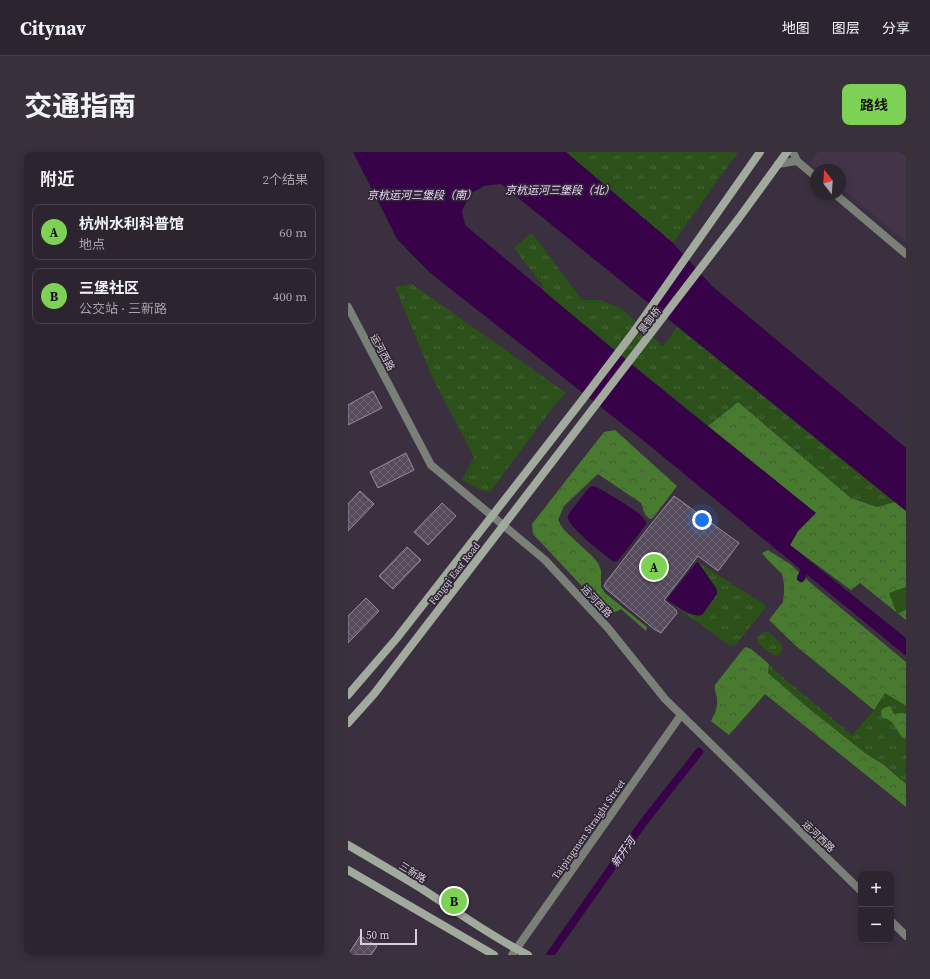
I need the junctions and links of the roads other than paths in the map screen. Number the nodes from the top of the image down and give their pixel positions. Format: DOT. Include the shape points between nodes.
graph roads {
  1 [pos="760,152"];
  2 [pos="787,152"];
  3 [pos="794,152"];
  4 [pos="797,161"];
  5 [pos="778,164"];
  6 [pos="810,172"];
  7 [pos="842,200"];
  8 [pos="906,254"];
  9 [pos="348,307"];
  10 [pos="563,426"];
  11 [pos="574,434"];
  12 [pos="492,516"];
  13 [pos="503,526"];
  14 [pos="348,695"];
  15 [pos="681,715"];
  16 [pos="348,723"];
  17 [pos="348,845"];
  18 [pos="348,870"];
  19 [pos="858,888"];
  20 [pos="894,924"];
  21 [pos="906,936"];
  22 [pos="514,952"];
  23 [pos="494,955"];
  24 [pos="528,955"];
  1 -- 10 [label="main road, 景御桥" via="633,333"];
  2 -- 5 [label="main road"];
  3 -- 4 [label="street"];
  4 -- 5 [label="street"];
  4 -- 6 [label="street"];
  5 -- 11 [label="main road, 景御桥"];
  7 -- 8 [label="street"];
  9 -- 12 [label="street, 运河西路" via="431,465"];
  10 -- 12 [label="main road, Fengqi East Road"];
  11 -- 13 [label="main road, Fengqi East Road"];
  12 -- 13 [label="street, 运河西路"];
  12 -- 14 [label="main road, Fengqi East Road" via="397,638"];
  13 -- 15 [label="street, 运河西路" via="545,560 608,628"];
  13 -- 16 [label="main road, Fengqi East Road" via="374,694"];
  15 -- 19 [label="street, 运河西路"];
  15 -- 22 [label="street, Taipingmen Straight Street"];
  17 -- 22 [label="main road, 三新路" via="419,887"];
  18 -- 23 [label="main road"];
  20 -- 21 [label="street"];
  22 -- 24 [label="main road, 三新路"];
}
